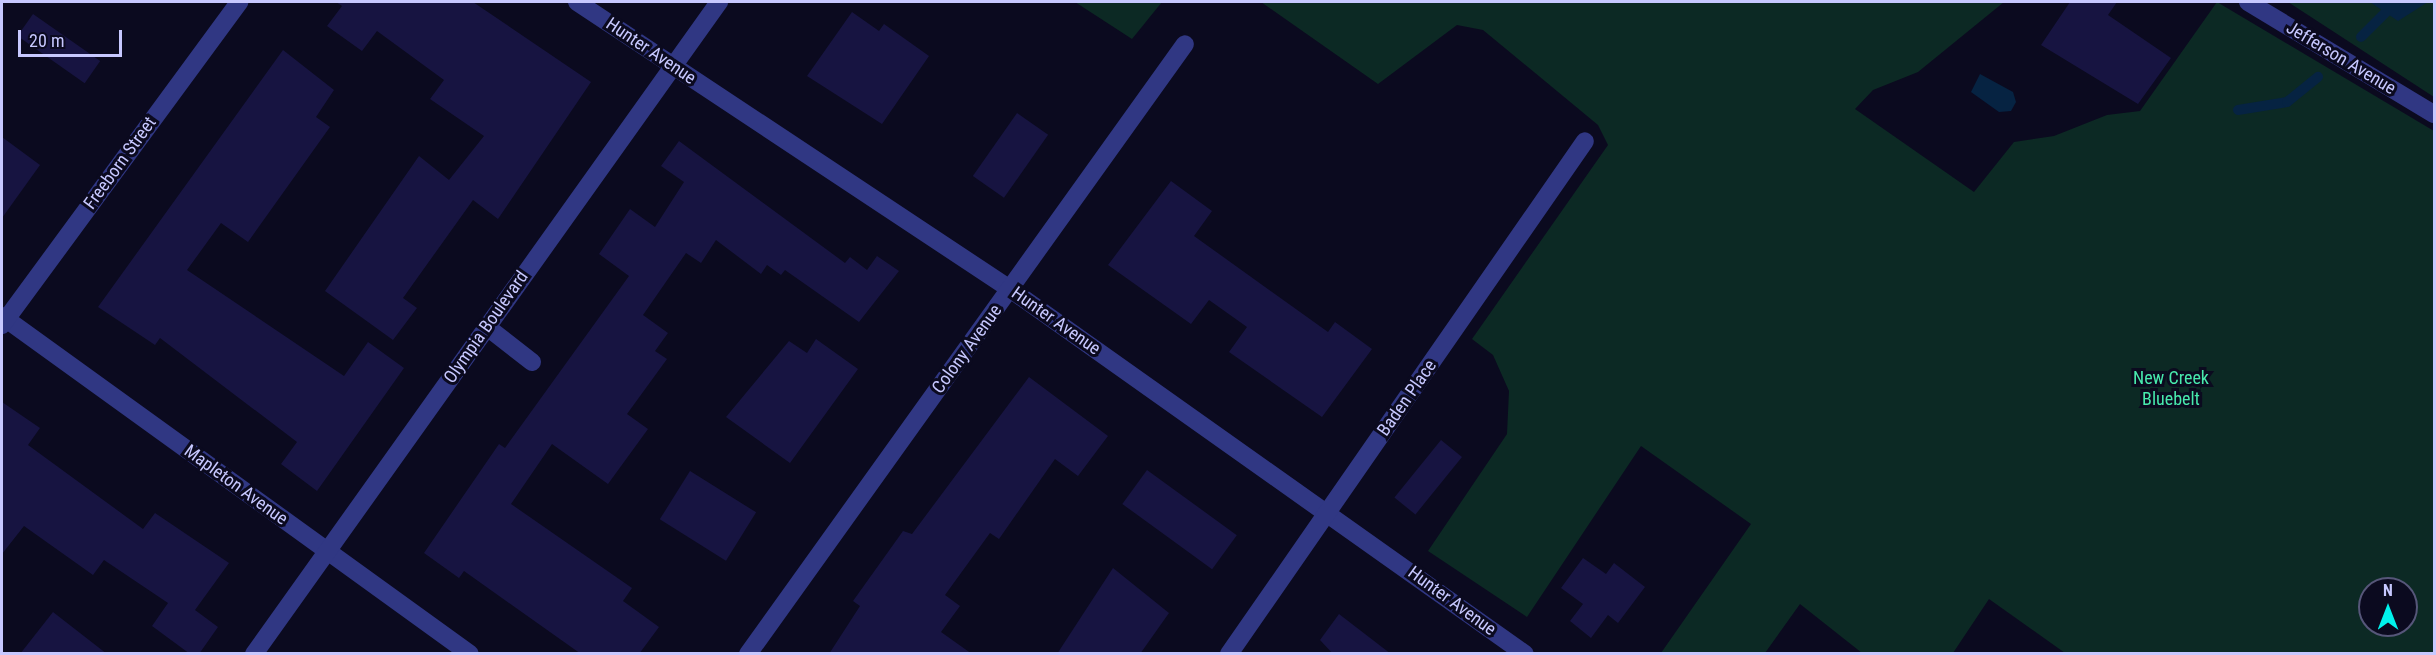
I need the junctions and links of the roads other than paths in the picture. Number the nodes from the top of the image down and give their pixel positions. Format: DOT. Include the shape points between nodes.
graph roads {
  1 [pos="239,2"];
  2 [pos="577,2"];
  3 [pos="719,2"];
  4 [pos="2248,2"];
  5 [pos="1185,44"];
  6 [pos="672,66"];
  7 [pos="2434,114"];
  8 [pos="1585,141"];
  9 [pos="1010,289"];
  10 [pos="3,320"];
  11 [pos="487,327"];
  12 [pos="532,362"];
  13 [pos="1329,512"];
  14 [pos="327,550"];
  15 [pos="254,654"];
  16 [pos="470,654"];
  17 [pos="748,654"];
  18 [pos="1229,654"];
  19 [pos="1525,654"];
  1 -- 10 [label="street, Freeborn Street"];
  2 -- 6 [label="street, Hunter Avenue"];
  3 -- 6 [label="street, Olympia Boulevard"];
  4 -- 7 [label="street, Jefferson Avenue"];
  5 -- 9 [label="street, Colony Avenue"];
  6 -- 9 [label="street, Hunter Avenue"];
  6 -- 11 [label="street, Olympia Boulevard"];
  8 -- 13 [label="street, Baden Place"];
  9 -- 13 [label="street, Hunter Avenue"];
  9 -- 17 [label="street, Colony Avenue"];
  10 -- 14 [label="street, Mapleton Avenue"];
  11 -- 12 [label="street"];
  11 -- 14 [label="street, Olympia Boulevard"];
  13 -- 18 [label="street, Baden Place"];
  13 -- 19 [label="street, Hunter Avenue"];
  14 -- 15 [label="street, Olympia Boulevard"];
  14 -- 16 [label="street, Mapleton Avenue"];
}
